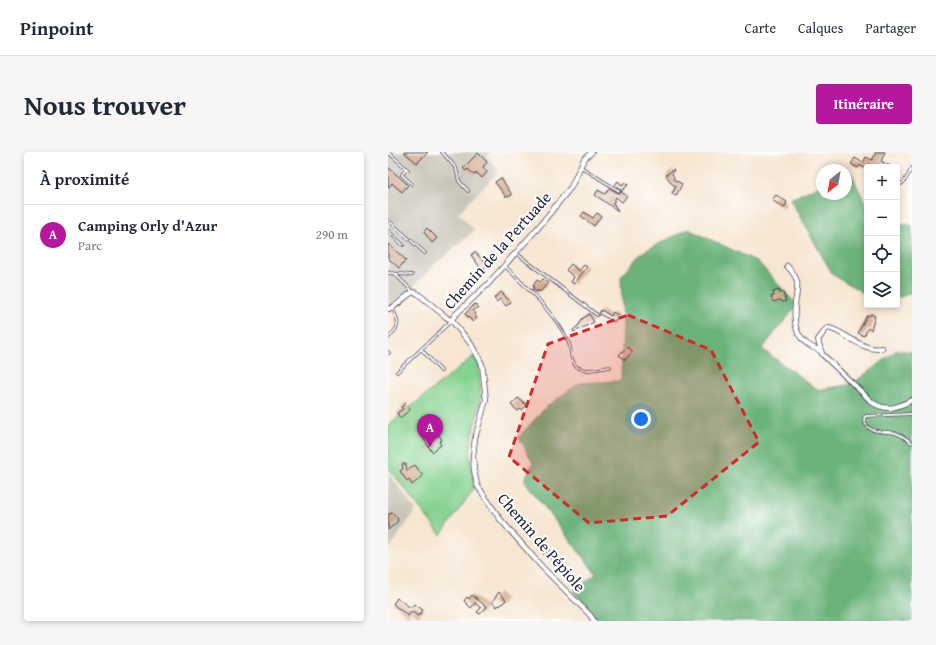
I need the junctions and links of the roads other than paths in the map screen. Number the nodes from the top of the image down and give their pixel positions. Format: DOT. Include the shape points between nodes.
graph roads {
  1 [pos="442,152"];
  2 [pos="592,152"];
  3 [pos="388,153"];
  4 [pos="581,167"];
  5 [pos="912,168"];
  6 [pos="911,173"];
  7 [pos="412,184"];
  8 [pos="900,184"];
  9 [pos="468,191"];
  10 [pos="619,191"];
  11 [pos="388,220"];
  12 [pos="388,231"];
  13 [pos="402,244"];
  14 [pos="425,253"];
  15 [pos="516,253"];
  16 [pos="505,265"];
  17 [pos="787,266"];
  18 [pos="388,272"];
  19 [pos="394,274"];
  20 [pos="412,275"];
  21 [pos="413,292"];
  22 [pos="390,308"];
  23 [pos="597,315"];
  24 [pos="452,320"];
  25 [pos="388,338"];
  26 [pos="882,348"];
  27 [pos="422,349"];
  28 [pos="821,351"];
  29 [pos="610,367"];
  30 [pos="441,371"];
  31 [pos="396,372"];
  32 [pos="912,400"];
  33 [pos="912,414"];
  34 [pos="912,443"];
  35 [pos="594,621"];
  1 -- 9 [label="lane" via="456,168 459,181"];
  2 -- 4 [label="street, Chemin de la Pertuade" via="584,159"];
  3 -- 7 [label="lane" via="407,170 402,175"];
  4 -- 10 [label="lane"];
  4 -- 15 [label="street, Chemin de la Pertuade" via="571,187"];
  5 -- 6 [label="lane"];
  6 -- 8 [label="lane"];
  11 -- 14 [label="lane"];
  12 -- 13 [label="lane"];
  15 -- 16 [label="street, Chemin de la Pertuade"];
  15 -- 23 [label="lane"];
  16 -- 24 [label="street, Chemin de la Pertuade"];
  16 -- 29 [label="lane" via="556,321 570,346 571,357 576,366 589,370"];
  17 -- 28 [label="street" via="797,280 794,322 798,334 805,344"];
  18 -- 19 [label="lane"];
  19 -- 20 [label="lane"];
  19 -- 21 [label="lane"];
  21 -- 22 [label="street"];
  21 -- 24 [label="street, Chemin de la Pertuade"];
  22 -- 25 [label="lane" via="397,317 397,326"];
  24 -- 27 [label="lane"];
  24 -- 35 [label="street, Chemin de Pépiole" via="472,344 482,364 486,400 475,438 473,456 477,485 500,519"];
  26 -- 28 [label="street" via="868,347 829,328 819,336"];
  27 -- 30 [label="lane"];
  27 -- 31 [label="lane"];
  28 -- 32 [label="street" via="881,408 893,407"];
  33 -- 34 [label="lane" via="866,416 864,423 871,430 895,433"];
}
